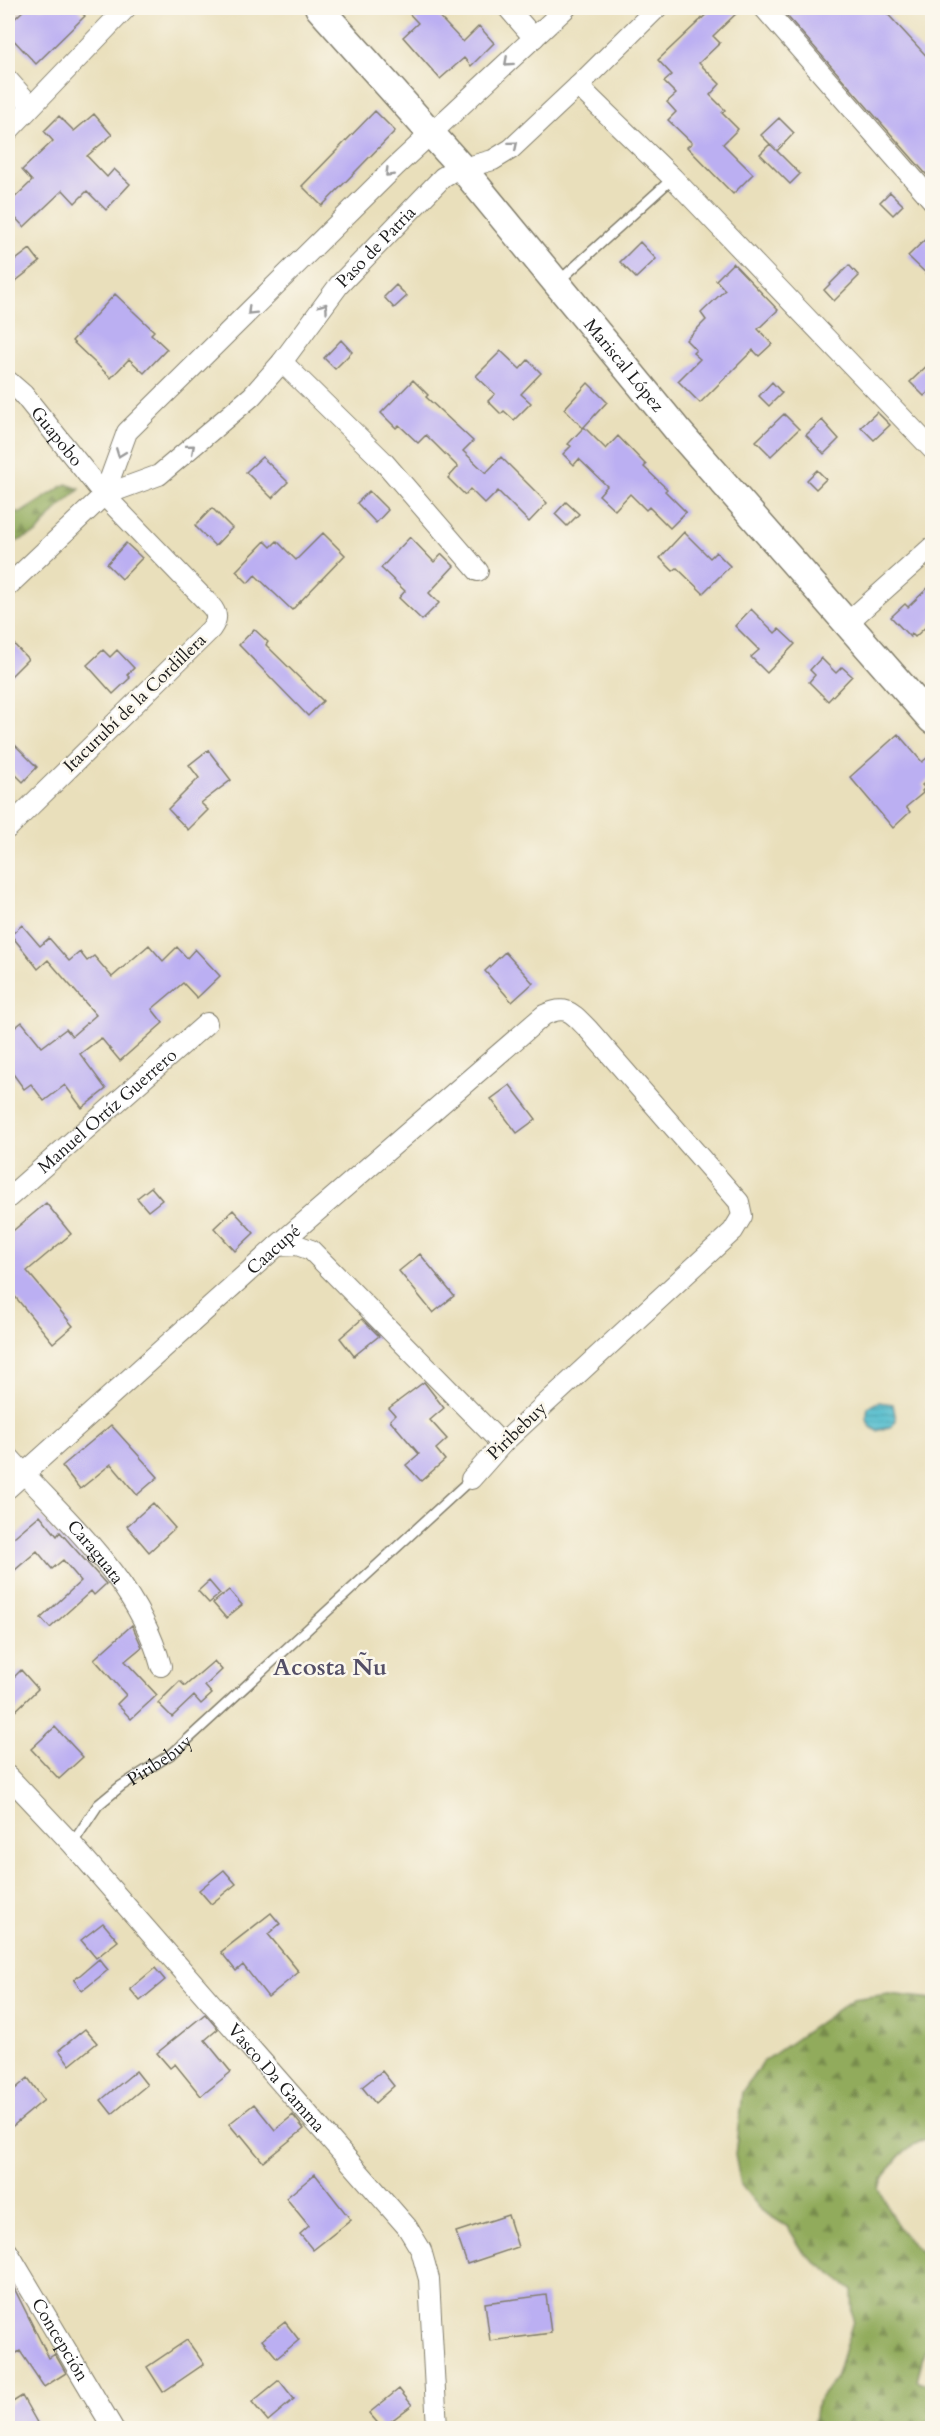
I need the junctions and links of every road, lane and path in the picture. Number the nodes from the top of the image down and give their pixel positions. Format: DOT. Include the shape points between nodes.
graph roads {
  1 [pos="126,8"];
  2 [pos="319,8"];
  3 [pos="508,8"];
  4 [pos="566,8"];
  5 [pos="657,8"];
  6 [pos="764,8"];
  7 [pos="534,38"];
  8 [pos="8,80"];
  9 [pos="578,86"];
  10 [pos="31,106"];
  11 [pos="8,131"];
  12 [pos="431,133"];
  13 [pos="462,168"];
  14 [pos="673,178"];
  15 [pos="933,200"];
  16 [pos="558,282"];
  17 [pos="282,362"];
  18 [pos="8,381"];
  19 [pos="933,449"];
  20 [pos="104,495"];
  21 [pos="933,547"];
  22 [pos="478,570"];
  23 [pos="8,586"];
  24 [pos="847,623"];
  25 [pos="933,720"];
  26 [pos="8,828"];
  27 [pos="544,1015"];
  28 [pos="207,1023"];
  29 [pos="8,1198"];
  30 [pos="277,1246"];
  31 [pos="501,1444"];
  32 [pos="8,1456"];
  33 [pos="23,1473"];
  34 [pos="471,1479"];
  35 [pos="8,1488"];
  36 [pos="161,1666"];
  37 [pos="8,1776"];
  38 [pos="72,1844"];
  39 [pos="8,2252"];
  40 [pos="113,2428"];
  41 [pos="437,2428"];
  1 -- 10 [label="street"];
  2 -- 12 [label="street, Mariscal López"];
  3 -- 7 [label="street"];
  4 -- 7 [label="street, Paso de Patria"];
  5 -- 9 [label="street, Paso de Patria"];
  6 -- 15 [label="street"];
  7 -- 12 [label="street, Paso de Patria, one-way"];
  8 -- 10 [label="street"];
  13 -- 9 [label="street, Paso de Patria, one-way" via="493,160 511,149"];
  9 -- 14 [label="street"];
  10 -- 11 [label="street"];
  12 -- 13 [label="street, Mariscal López"];
  12 -- 20 [label="street, Paso de Patria, one-way" via="128,432"];
  13 -- 16 [label="street, Mariscal López"];
  17 -- 13 [label="street, Paso de Patria, one-way" via="339,285 443,177"];
  14 -- 16 [label="lane"];
  14 -- 19 [label="street"];
  16 -- 24 [label="street, Mariscal López" via="679,432"];
  20 -- 17 [label="street, Paso de Patria, one-way" via="159,475 252,396"];
  17 -- 22 [label="street" via="383,461"];
  18 -- 20 [label="street, Guapobo" via="23,394"];
  20 -- 23 [label="street, Paso de Patria"];
  20 -- 26 [label="street, Itacurubí de la Cordillera" via="210,605 217,619"];
  21 -- 24 [label="street"];
  24 -- 25 [label="street, Mariscal López"];
  27 -- 30 [label="street, Caacupé"];
  27 -- 31 [label="street, Piribebuy" via="557,1008 573,1013 739,1202 742,1216 733,1231"];
  28 -- 29 [label="street, Manuel Ortíz Guerrero"];
  30 -- 31 [label="street" via="297,1245 311,1250"];
  30 -- 33 [label="street, Caacupé"];
  31 -- 34 [label="street, Piribebuy"];
  32 -- 33 [label="street, Caraguata"];
  33 -- 35 [label="street, Caacupé"];
  33 -- 36 [label="street, Caraguata" via="108,1564 145,1620"];
  34 -- 38 [label="lane, Piribebuy" via="173,1753 121,1785 98,1805"];
  37 -- 38 [label="street, Vasco Da Gamma"];
  38 -- 41 [label="street, Vasco Da Gamma" via="407,2226 421,2250 429,2279"];
  39 -- 40 [label="street, Concepción"];
}
